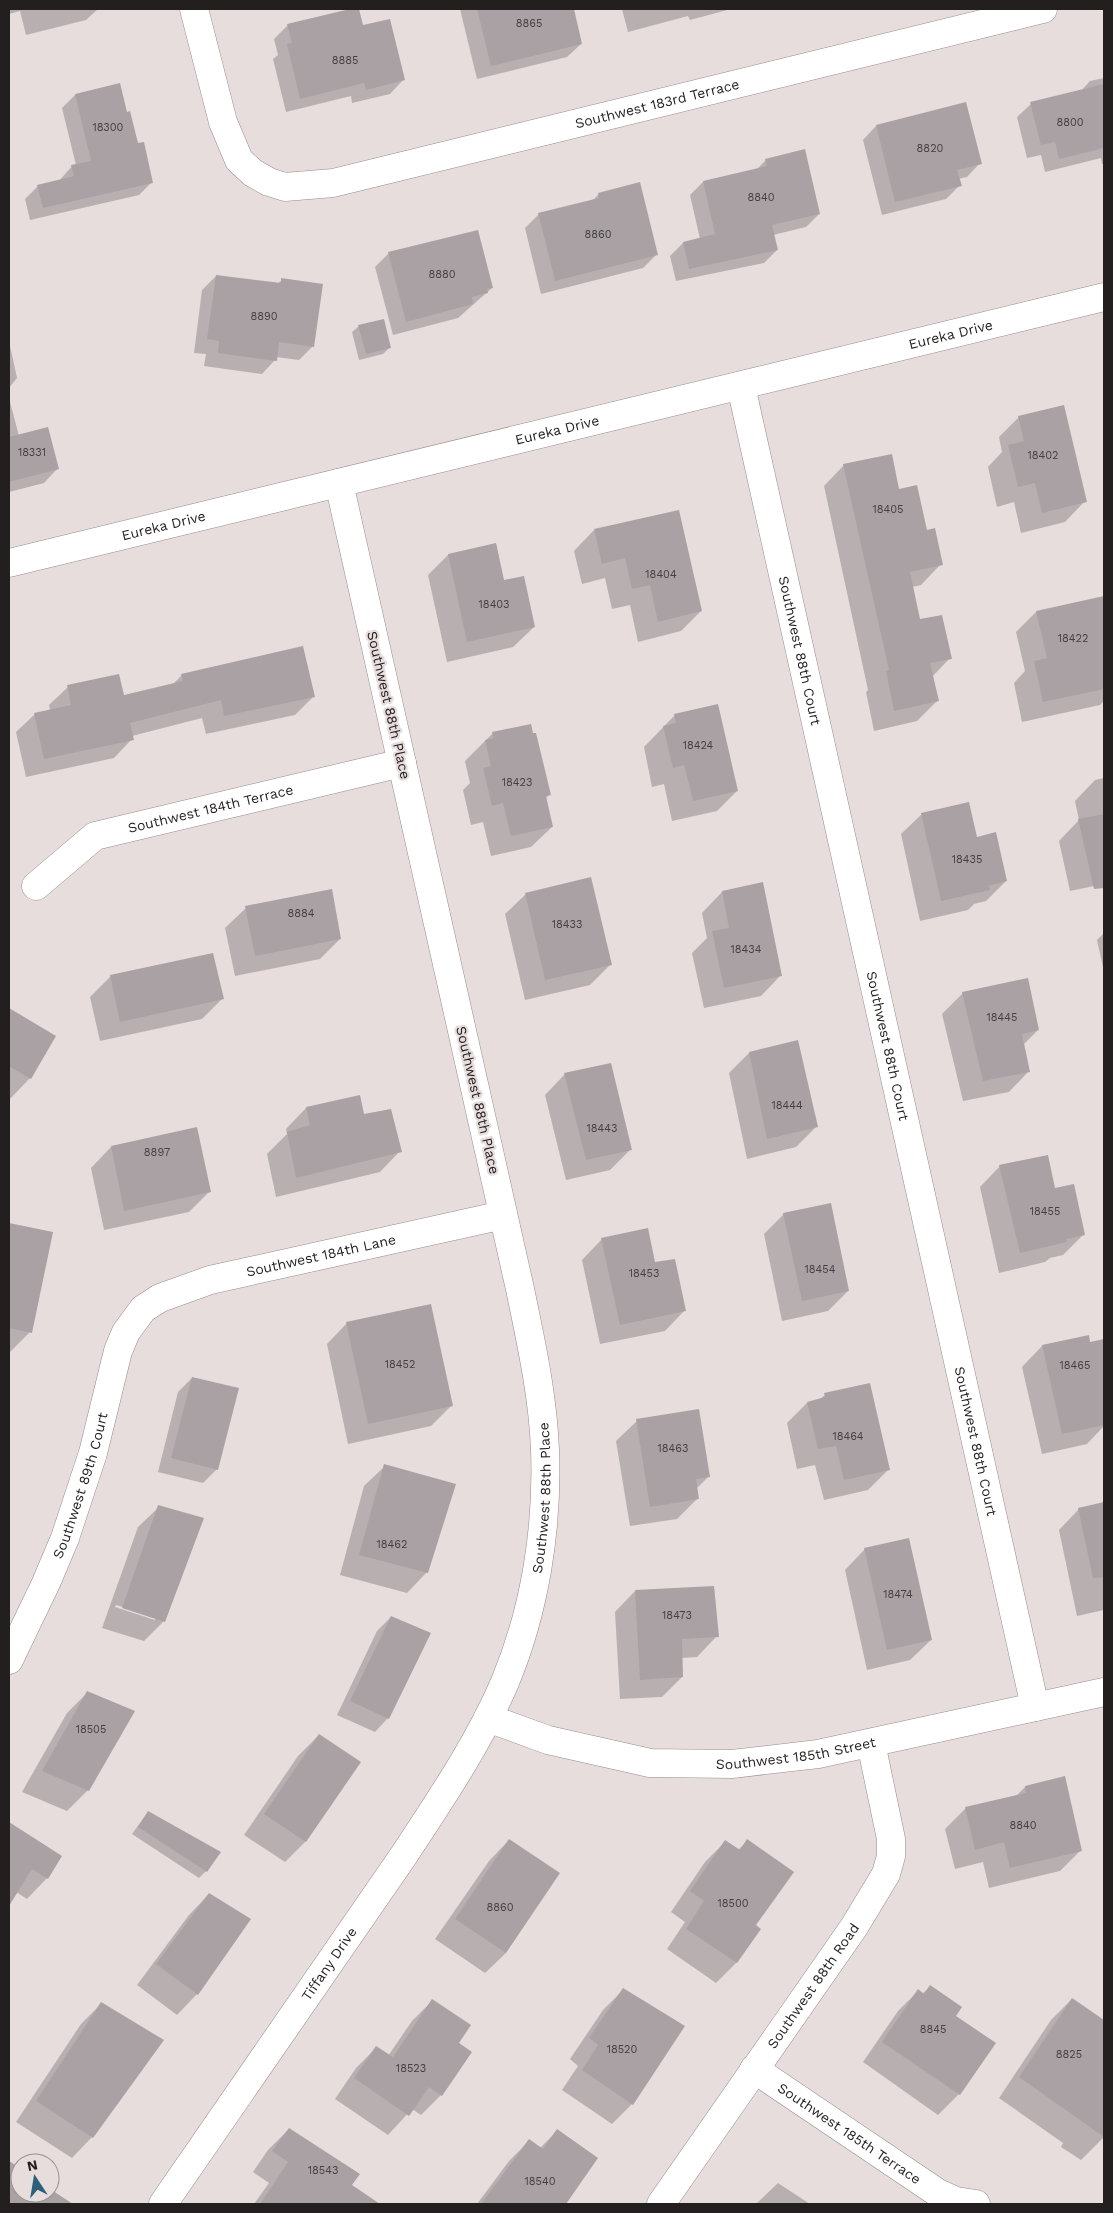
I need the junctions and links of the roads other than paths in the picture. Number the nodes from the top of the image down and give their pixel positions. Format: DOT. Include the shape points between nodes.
graph roads {
  1 [pos="194,9"];
  2 [pos="1043,9"];
  3 [pos="1104,298"];
  4 [pos="741,386"];
  5 [pos="339,483"];
  6 [pos="9,563"];
  7 [pos="402,763"];
  8 [pos="36,886"];
  9 [pos="503,1215"];
  10 [pos="143,1309"];
  11 [pos="9,1660"];
  12 [pos="1104,1692"];
  13 [pos="1035,1707"];
  14 [pos="488,1718"];
  15 [pos="870,1743"];
  16 [pos="754,2069"];
  17 [pos="163,2204"];
  18 [pos="661,2204"];
  19 [pos="976,2204"];
  1 -- 2 [label="street, Southwest 183rd Terrace" via="229,140 239,160 253,173 285,187 333,183"];
  3 -- 4 [label="street, Eureka Drive"];
  4 -- 5 [label="street, Eureka Drive"];
  4 -- 13 [label="street, Southwest 88th Court"];
  5 -- 6 [label="street, Eureka Drive"];
  5 -- 7 [label="street, Southwest 88th Place"];
  7 -- 8 [label="street, Southwest 184th Terrace" via="94,836"];
  7 -- 9 [label="street, Southwest 88th Place"];
  9 -- 10 [label="street, Southwest 184th Lane" via="210,1280 160,1298"];
  9 -- 14 [label="street, Southwest 88th Place" via="535,1364 545,1450 538,1563 529,1608 517,1651"];
  10 -- 11 [label="street, Southwest 89th Court" via="126,1332 118,1351 93,1454 65,1538"];
  12 -- 13 [label="street, Southwest 185th Street"];
  13 -- 15 [label="street, Southwest 185th Street"];
  14 -- 15 [label="street, Southwest 185th Street" via="564,1744 650,1763 732,1764 818,1754"];
  14 -- 17 [label="street, Tiffany Drive" via="404,1855"];
  15 -- 16 [label="street, Southwest 88th Road" via="891,1839 886,1874 854,1927"];
  16 -- 18 [label="street, Southwest 88th Road"];
  16 -- 19 [label="street, Southwest 185th Terrace" via="938,2192 956,2201"];
}
